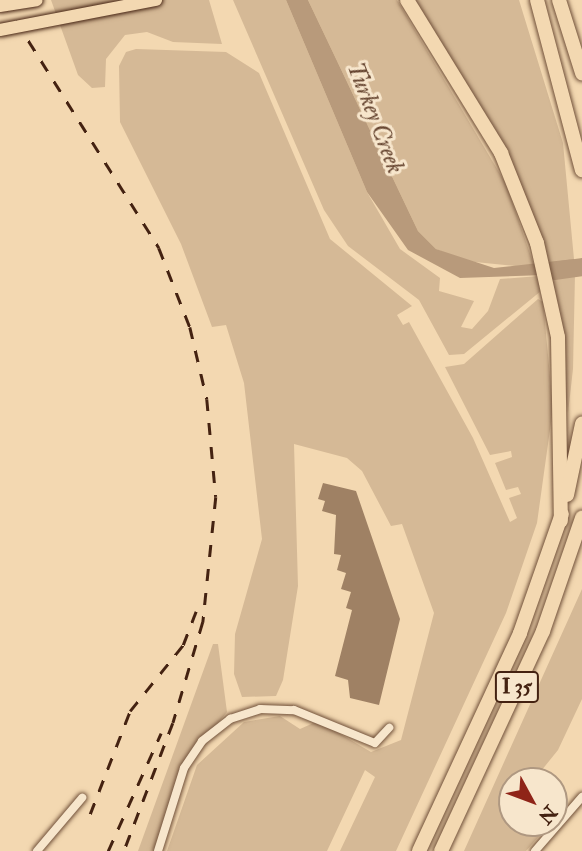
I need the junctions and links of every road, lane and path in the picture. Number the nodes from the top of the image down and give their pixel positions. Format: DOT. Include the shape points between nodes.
graph roads {
  1 [pos="37,0"];
  2 [pos="156,0"];
  3 [pos="407,0"];
  4 [pos="537,0"];
  5 [pos="559,0"];
  6 [pos="0,6"];
  7 [pos="0,30"];
  8 [pos="582,73"];
  9 [pos="582,170"];
  10 [pos="582,424"];
  11 [pos="582,518"];
  12 [pos="561,521"];
  13 [pos="389,728"];
  14 [pos="582,797"];
  15 [pos="82,798"];
  16 [pos="37,851"];
  17 [pos="158,851"];
  18 [pos="419,851"];
  19 [pos="442,851"];
  20 [pos="535,851"];
  1 -- 6 [label="main road, bridge"];
  2 -- 7 [label="main road, bridge"];
  3 -- 12 [label="highway" via="489,133 529,216 558,337"];
  4 -- 9 [label="highway"];
  5 -- 8 [label="highway"];
  10 -- 12 [label="highway, I 35"];
  11 -- 19 [label="highway, I 35" via="543,631"];
  12 -- 18 [label="highway, I 35" via="520,633"];
  13 -- 17 [label="street" via="375,743 294,710 260,709 230,719 202,741 184,768"];
  14 -- 20 [label="street"];
  15 -- 16 [label="street"];
}
